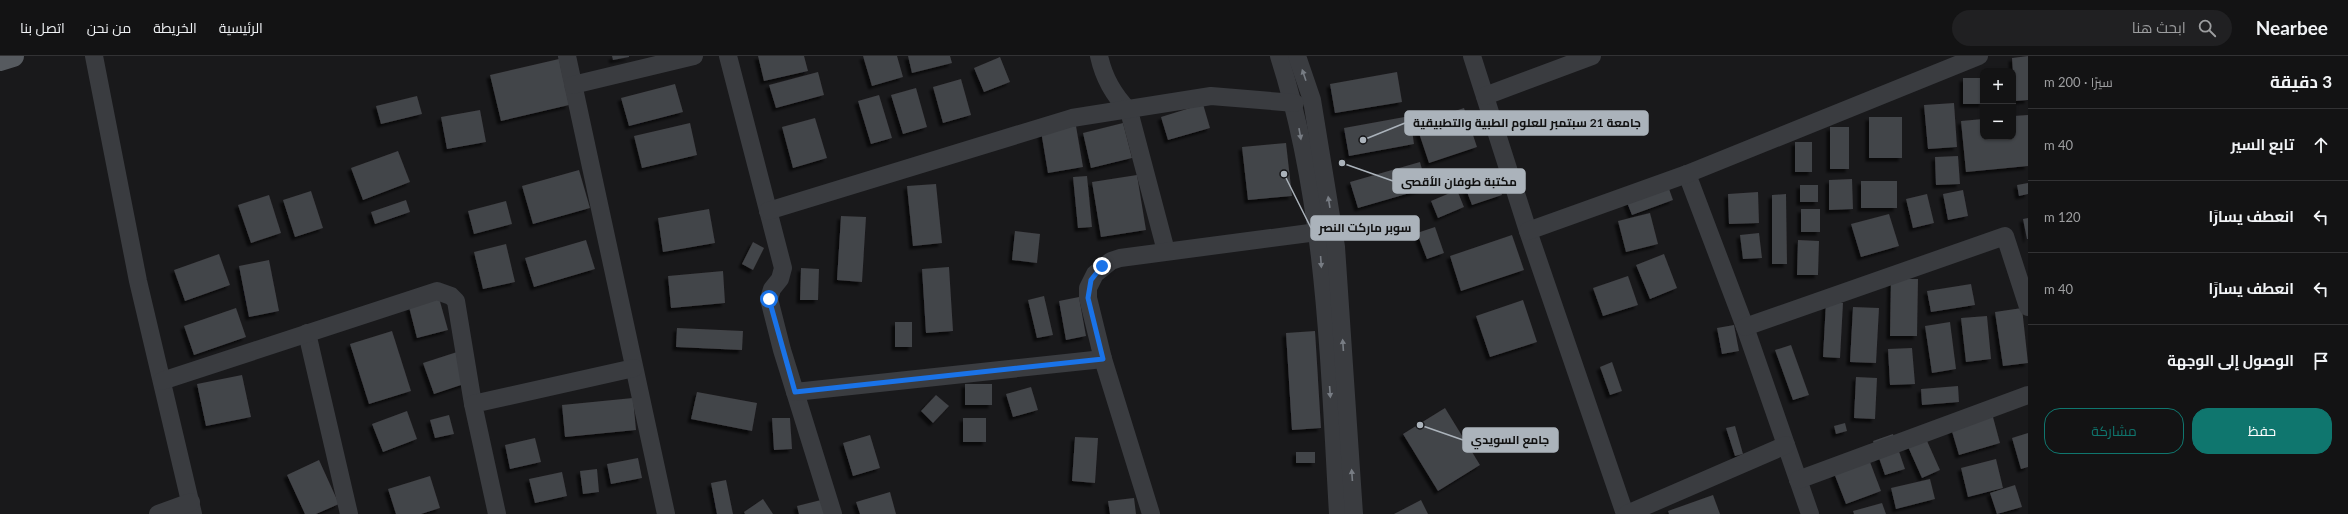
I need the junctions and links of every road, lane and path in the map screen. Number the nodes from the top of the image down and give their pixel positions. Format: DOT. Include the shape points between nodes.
graph roads {
  1 [pos="13,56"];
  2 [pos="94,56"];
  3 [pos="567,56"];
  4 [pos="694,56"];
  5 [pos="728,56"];
  6 [pos="1099,56"];
  7 [pos="1280,56"];
  8 [pos="1298,56"];
  9 [pos="1472,56"];
  10 [pos="1592,56"];
  11 [pos="1970,57"];
  12 [pos="0,60"];
  13 [pos="573,85"];
  14 [pos="1485,96"];
  15 [pos="1295,103"];
  16 [pos="1128,111"];
  17 [pos="1687,174"];
  18 [pos="768,211"];
  19 [pos="1528,231"];
  20 [pos="1317,232"];
  21 [pos="1166,251"];
  22 [pos="2028,307"];
  23 [pos="1745,327"];
  24 [pos="307,333"];
  25 [pos="1103,359"];
  26 [pos="634,368"];
  27 [pos="162,381"];
  28 [pos="795,392"];
  29 [pos="2028,395"];
  30 [pos="474,404"];
  31 [pos="1786,445"];
  32 [pos="1798,480"];
  33 [pos="192,508"];
  34 [pos="1622,513"];
  35 [pos="158,514"];
  36 [pos="349,514"];
  37 [pos="496,514"];
  38 [pos="666,514"];
  39 [pos="833,514"];
  40 [pos="1151,514"];
  41 [pos="1338,514"];
  42 [pos="1354,514"];
  43 [pos="1810,514"];
  1 -- 12 [label="main road"];
  2 -- 27 [label="street" via="138,281"];
  3 -- 13 [label="street"];
  4 -- 13 [label="street"];
  5 -- 18 [label="street"];
  6 -- 16 [label="street" via="1104,76 1118,100"];
  7 -- 15 [label="street"];
  42 -- 8 [label="street, one-way" via="1336,247 1312,100"];
  9 -- 14 [label="street"];
  10 -- 14 [label="street"];
  11 -- 17 [label="street"];
  13 -- 26 [label="street"];
  14 -- 19 [label="street"];
  15 -- 16 [label="street" via="1211,96"];
  15 -- 20 [label="street, one-way"];
  16 -- 18 [label="street" via="1072,118"];
  16 -- 21 [label="street"];
  17 -- 19 [label="street"];
  17 -- 23 [label="street"];
  18 -- 28 [label="street" via="783,268 769,299"];
  19 -- 34 [label="street"];
  20 -- 21 [label="street"];
  20 -- 41 [label="street, one-way"];
  21 -- 25 [label="street" via="1111,261 1102,266 1091,280 1088,298"];
  22 -- 23 [label="street" via="2005,236"];
  23 -- 31 [label="street"];
  24 -- 27 [label="street"];
  24 -- 30 [label="street" via="437,291 451,296 456,301"];
  24 -- 36 [label="street"];
  25 -- 28 [label="street"];
  25 -- 40 [label="street"];
  26 -- 30 [label="street"];
  26 -- 38 [label="street"];
  27 -- 33 [label="street"];
  28 -- 39 [label="street"];
  29 -- 32 [label="street"];
  30 -- 37 [label="street"];
  31 -- 32 [label="street"];
  31 -- 34 [label="street"];
  32 -- 43 [label="street"];
  33 -- 35 [label="street"];
}
